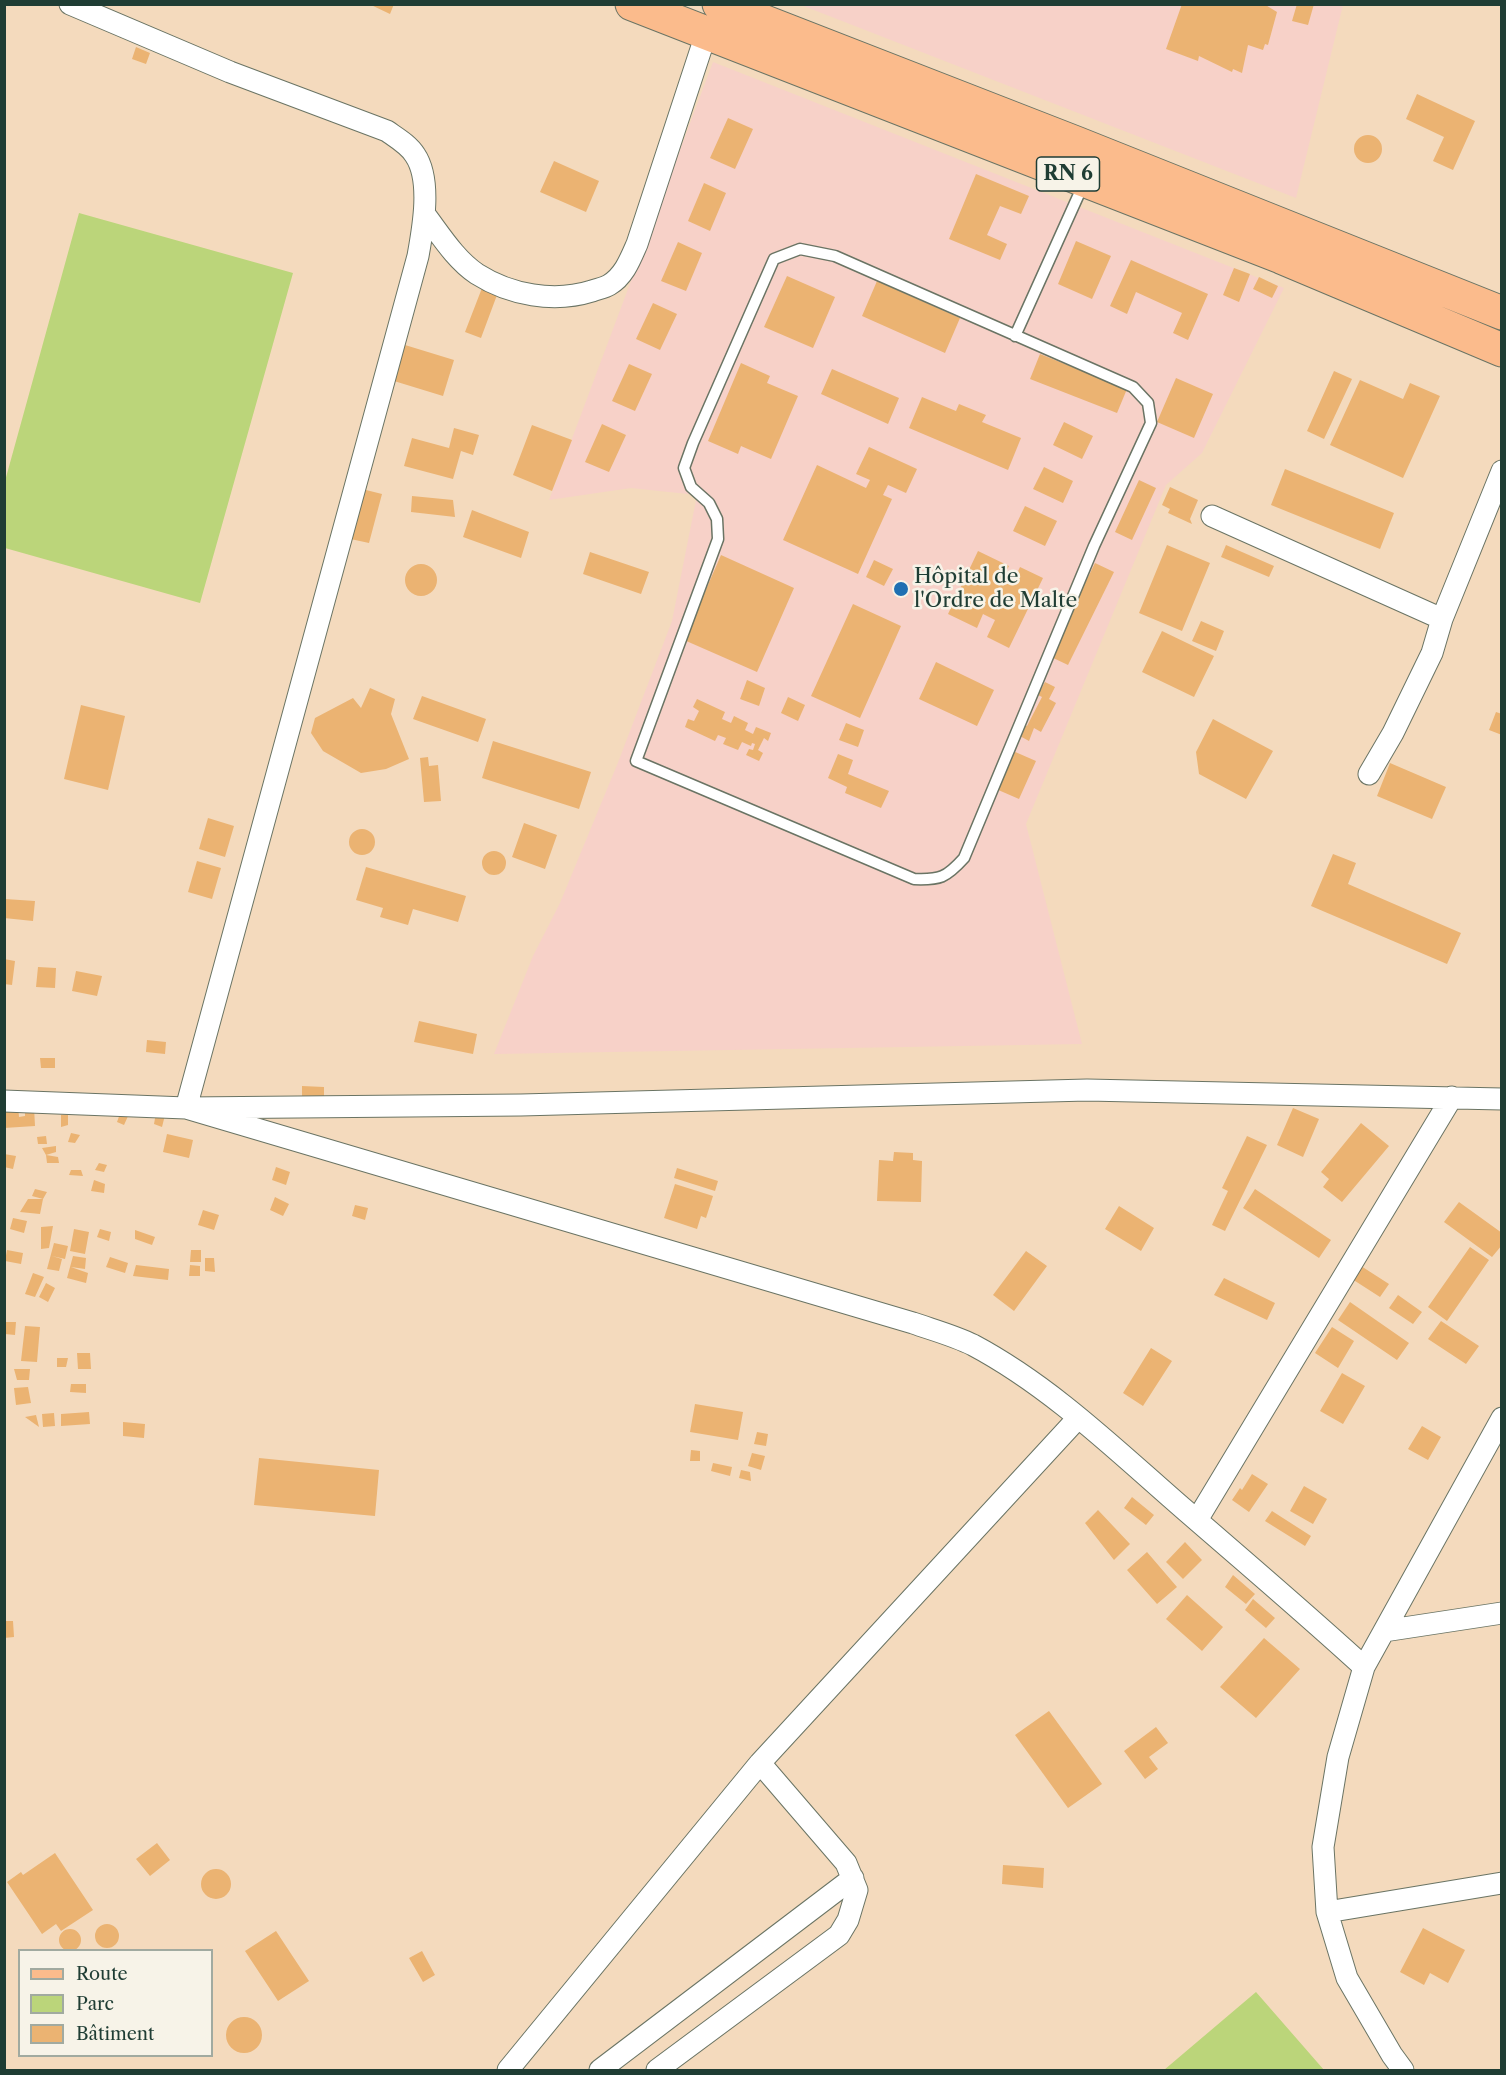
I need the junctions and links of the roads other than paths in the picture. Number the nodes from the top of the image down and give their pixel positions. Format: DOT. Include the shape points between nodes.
graph roads {
  1 [pos="70,4"];
  2 [pos="632,4"];
  3 [pos="712,19"];
  4 [pos="1085,181"];
  5 [pos="426,216"];
  6 [pos="1502,313"];
  7 [pos="1015,336"];
  8 [pos="1502,350"];
  9 [pos="1502,471"];
  10 [pos="1212,516"];
  11 [pos="1442,619"];
  12 [pos="1369,774"];
  13 [pos="1452,1097"];
  14 [pos="1502,1099"];
  15 [pos="4,1101"];
  16 [pos="186,1108"];
  17 [pos="1078,1418"];
  18 [pos="1502,1418"];
  19 [pos="1197,1520"];
  20 [pos="1502,1613"];
  21 [pos="1384,1631"];
  22 [pos="1364,1667"];
  23 [pos="760,1762"];
  24 [pos="853,1878"];
  25 [pos="1502,1883"];
  26 [pos="1327,1912"];
  27 [pos="508,2070"];
  28 [pos="600,2070"];
  29 [pos="657,2070"];
  30 [pos="1403,2070"];
  1 -- 5 [label="street" via="230,72 387,131 415,155 422,172"];
  2 -- 3 [label="main road, RN 6"];
  3 -- 4 [label="main road, RN 6"];
  3 -- 5 [label="street" via="637,244 626,269 608,285 580,294 542,297 504,288 476,273 451,250"];
  3 -- 6 [label="main road, RN 6" via="1076,143"];
  4 -- 7 [label="lane"];
  4 -- 8 [label="main road, RN 6" via="1281,257"];
  5 -- 16 [label="street"];
  7 -- 7 [label="lane" via="1133,387 1148,403 1151,423 1094,546 964,858 936,880 914,879 636,761 718,539 717,519 709,503 691,487 684,468 774,259 800,249 835,256"];
  9 -- 11 [label="street"];
  10 -- 11 [label="street"];
  11 -- 12 [label="street" via="1417,686"];
  13 -- 14 [label="street"];
  13 -- 16 [label="street" via="1087,1090 520,1105"];
  13 -- 19 [label="street"];
  15 -- 16 [label="street"];
  16 -- 17 [label="street" via="913,1323 971,1344 1018,1372"];
  17 -- 19 [label="street"];
  17 -- 23 [label="street"];
  18 -- 21 [label="street"];
  19 -- 22 [label="street"];
  20 -- 21 [label="street"];
  21 -- 22 [label="street"];
  22 -- 26 [label="street" via="1338,1757 1323,1847"];
  23 -- 24 [label="street" via="846,1863"];
  23 -- 27 [label="street"];
  24 -- 28 [label="street"];
  24 -- 29 [label="street" via="857,1890 848,1920 838,1935"];
  25 -- 26 [label="street"];
  26 -- 30 [label="street" via="1347,1978"];
}
